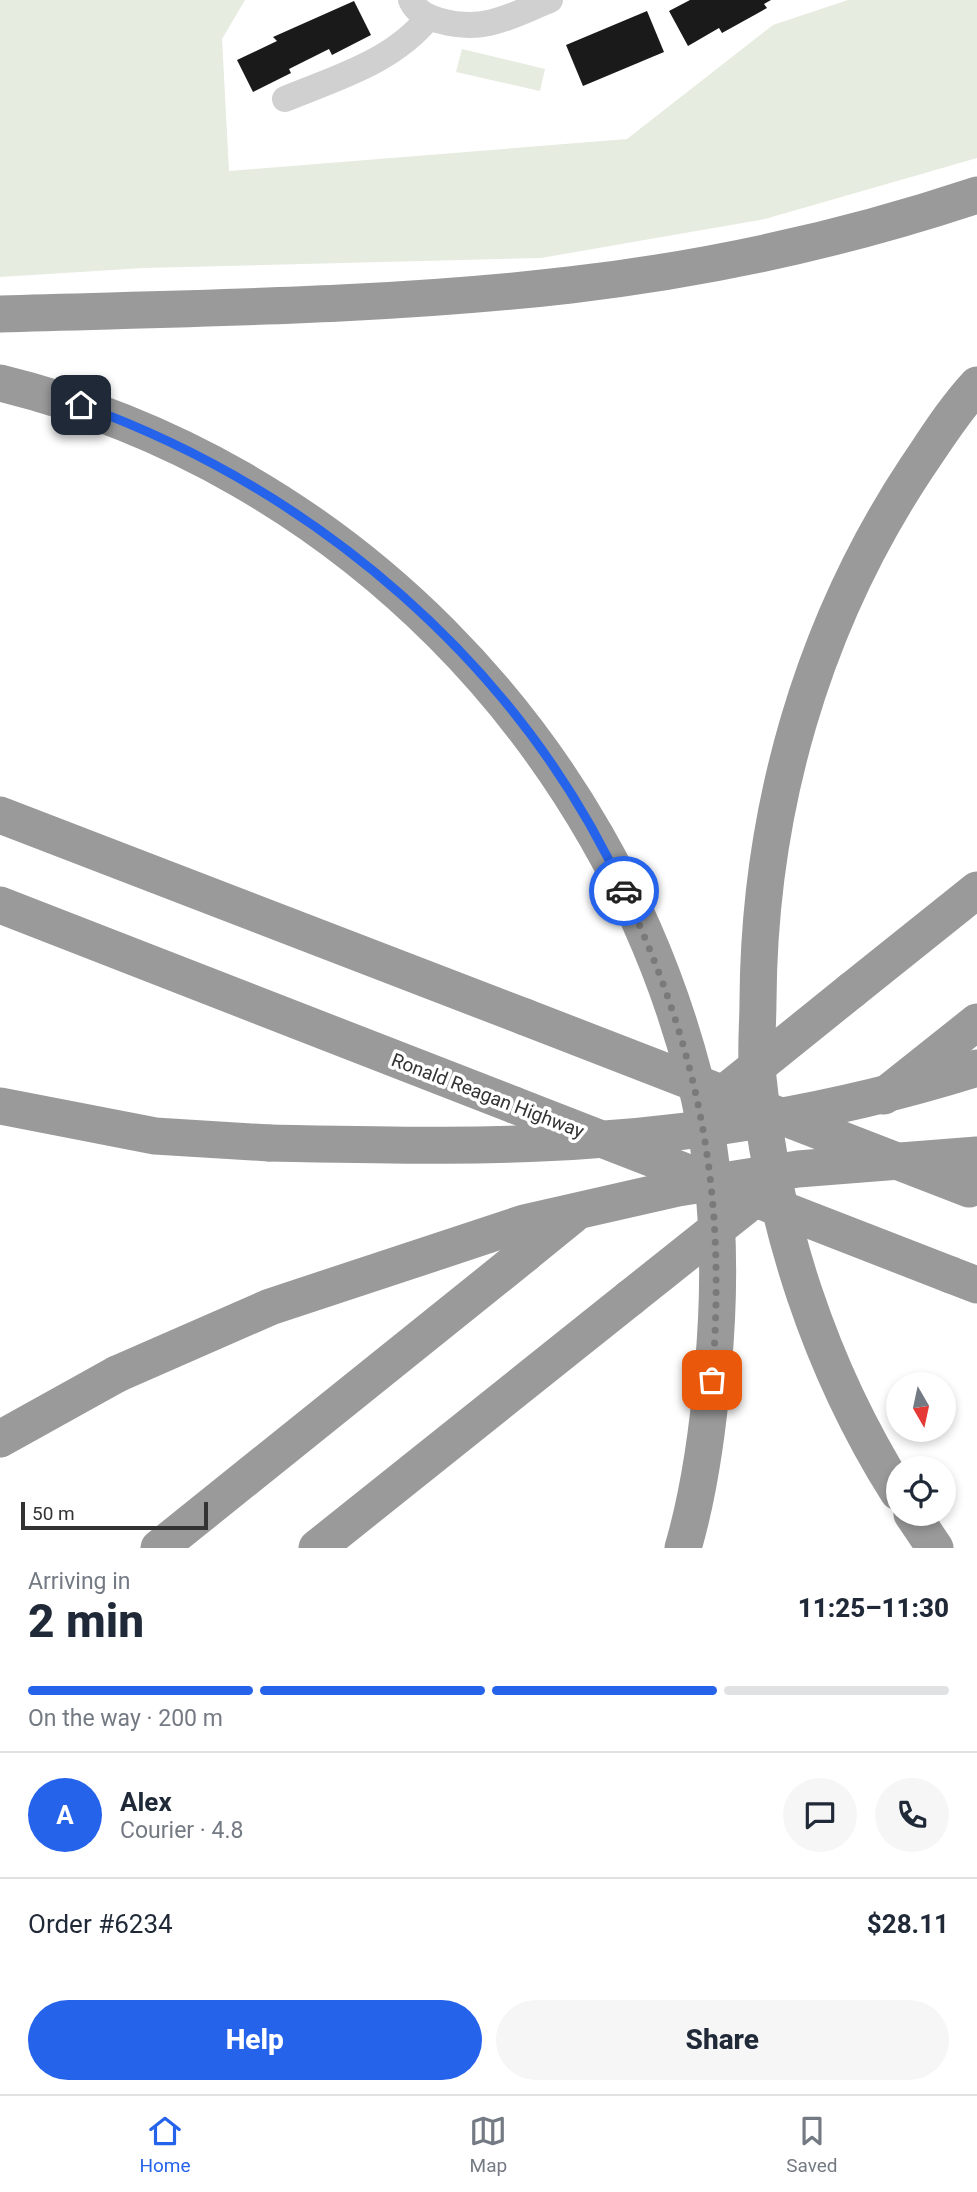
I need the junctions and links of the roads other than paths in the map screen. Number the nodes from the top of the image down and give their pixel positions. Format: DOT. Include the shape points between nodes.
graph roads {
  1 [pos="550,0"];
  2 [pos="420,9"];
  3 [pos="285,99"];
  4 [pos="977,195"];
  5 [pos="0,314"];
  6 [pos="0,383"];
  7 [pos="977,386"];
  8 [pos="0,816"];
  9 [pos="977,890"];
  10 [pos="0,905"];
  11 [pos="977,1022"];
  12 [pos="977,1068"];
  13 [pos="0,1106"];
  14 [pos="975,1179"];
  15 [pos="964,1280"];
  16 [pos="0,1439"];
  17 [pos="886,1473"];
  18 [pos="920,1526"];
  19 [pos="159,1548"];
  20 [pos="317,1548"];
  21 [pos="683,1548"];
  22 [pos="935,1548"];
  1 -- 2 [label="street" via="490,24 465,27"];
  2 -- 3 [label="street" via="414,36 394,51"];
  4 -- 5 [label="highway" via="796,246 571,285 435,297"];
  6 -- 21 [label="highway" via="60,397 143,428 244,479 334,538 405,596 476,668 520,720 584,815 620,881 666,989 694,1076 710,1163 718,1246 717,1325 708,1435"];
  7 -- 17 [label="highway" via="889,509 824,643 789,752 774,818 758,953 757,1076 775,1195 830,1362"];
  8 -- 14 [label="highway, bridge" via="525,1017"];
  9 -- 19 [label="highway, bridge"];
  10 -- 15 [label="highway, Ronald Reagan Highway, bridge"];
  11 -- 20 [label="highway, bridge"];
  12 -- 13 [label="highway, bridge" via="806,1111 632,1136 416,1146 155,1136"];
  14 -- 16 [label="highway, bridge" via="799,1169 678,1188 524,1223 270,1307 117,1374"];
  18 -- 22 [label="highway"];
}
